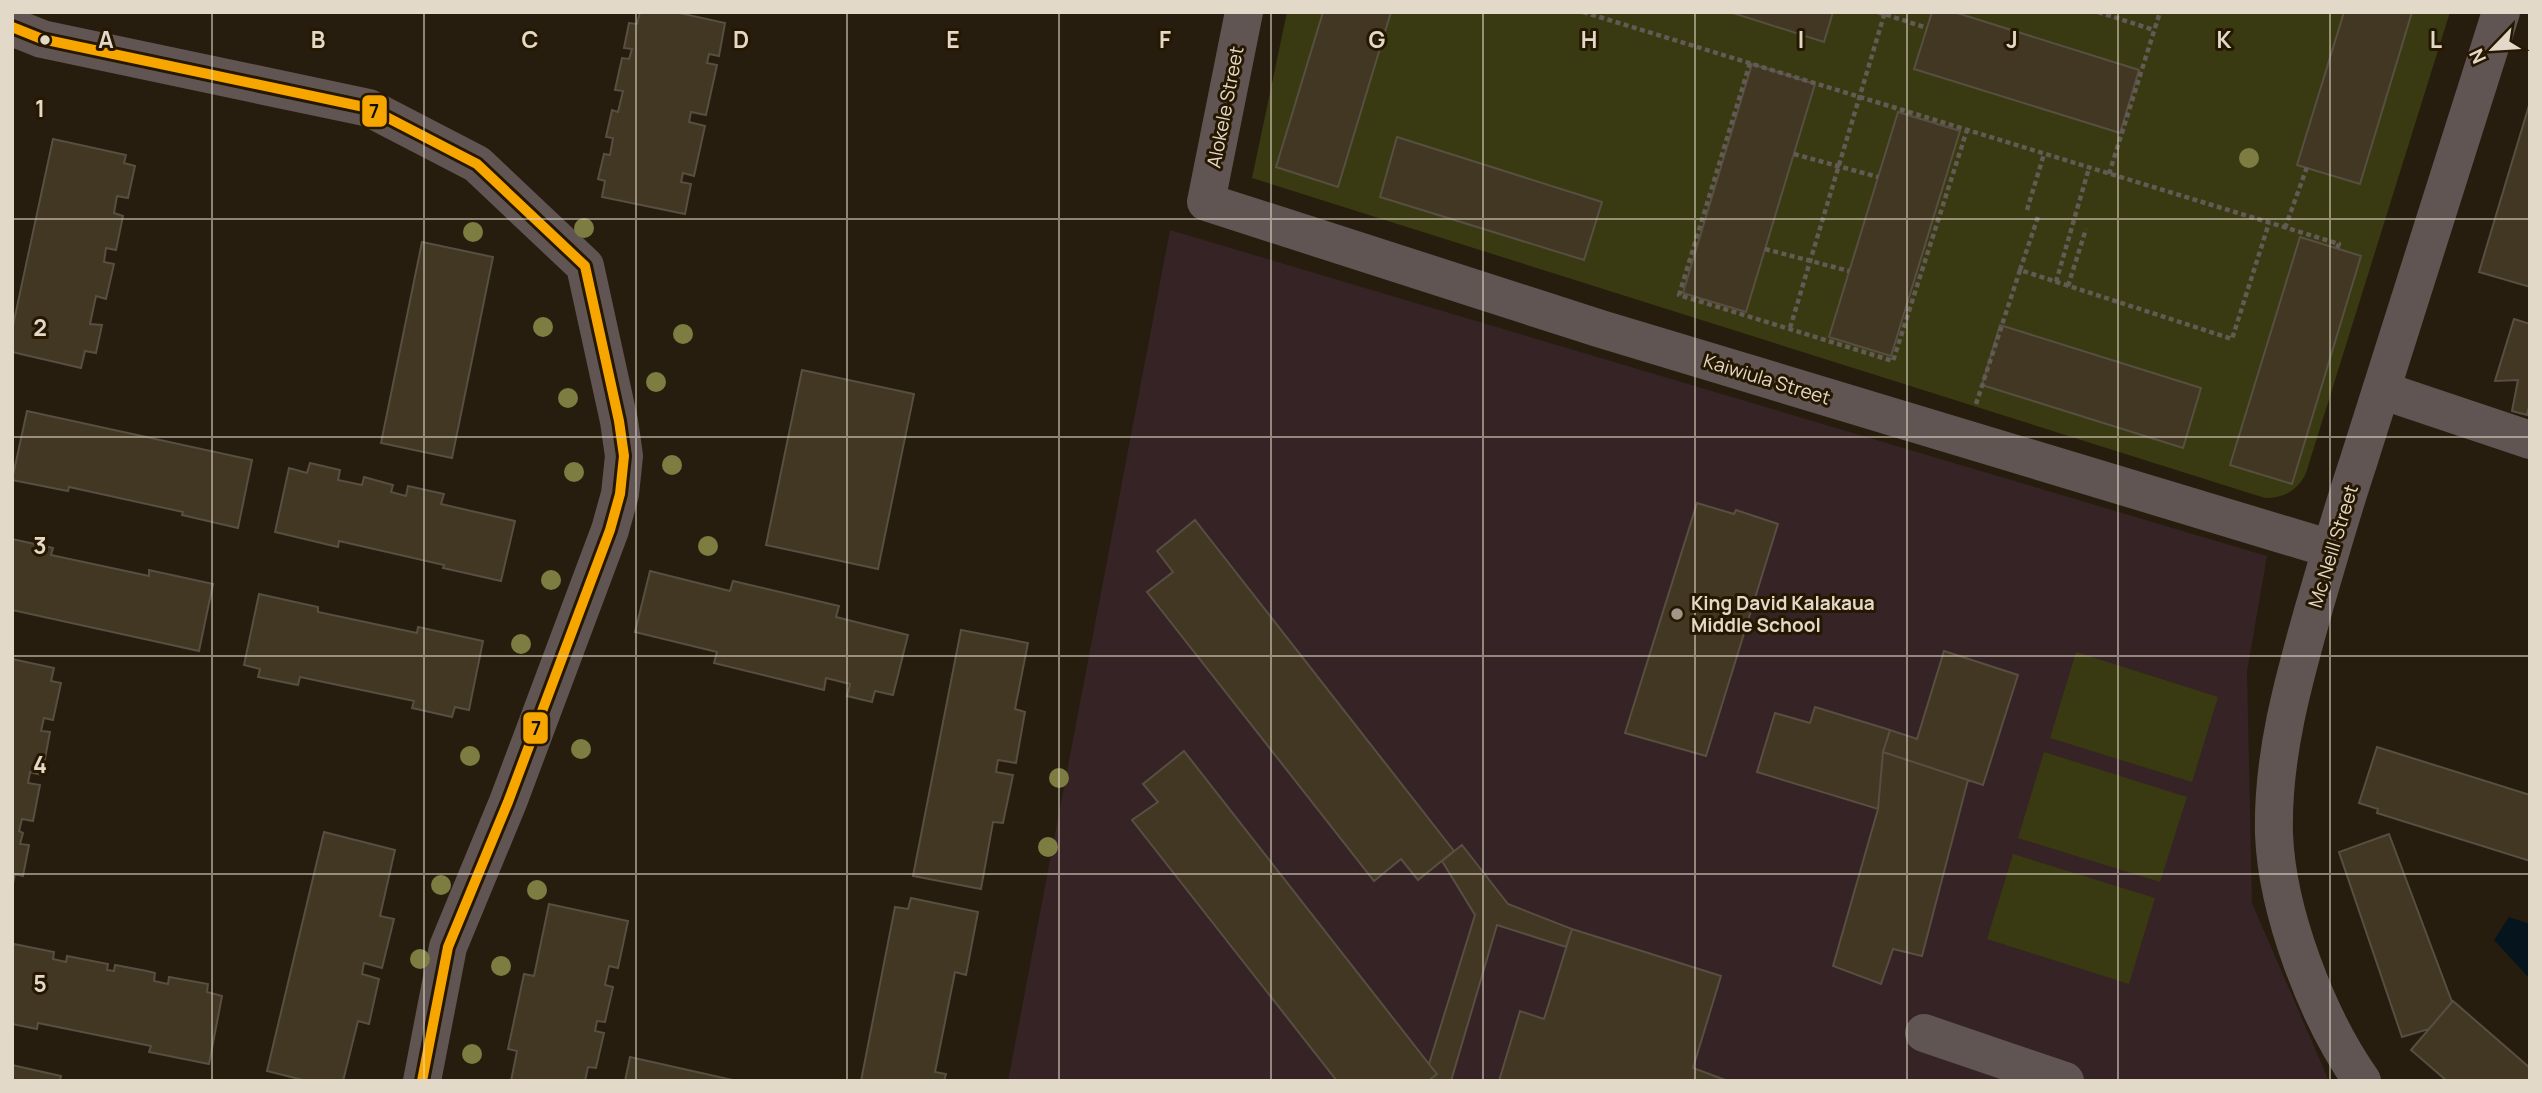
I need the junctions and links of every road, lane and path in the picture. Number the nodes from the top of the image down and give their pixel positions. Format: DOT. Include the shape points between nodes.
graph roads {
  1 [pos="1244,12"];
  2 [pos="1583,12"];
  3 [pos="2098,12"];
  4 [pos="2160,12"];
  5 [pos="2501,12"];
  6 [pos="1883,13"];
  7 [pos="12,27"];
  8 [pos="1927,28"];
  9 [pos="2154,30"];
  10 [pos="1750,63"];
  11 [pos="1860,97"];
  12 [pos="1967,130"];
  13 [pos="1794,154"];
  14 [pos="2044,154"];
  15 [pos="1839,166"];
  16 [pos="2307,167"];
  17 [pos="2089,168"];
  18 [pos="2109,174"];
  19 [pos="1878,177"];
  20 [pos="1206,202"];
  21 [pos="2027,210"];
  22 [pos="2039,214"];
  23 [pos="2269,223"];
  24 [pos="2285,228"];
  25 [pos="2086,229"];
  26 [pos="2337,248"];
  27 [pos="1765,249"];
  28 [pos="1810,261"];
  29 [pos="2020,270"];
  30 [pos="1849,271"];
  31 [pos="2056,282"];
  32 [pos="2068,286"];
  33 [pos="1790,328"];
  34 [pos="2381,390"];
  35 [pos="1973,414"];
  36 [pos="2530,440"];
  37 [pos="2331,549"];
  38 [pos="1924,1032"];
  39 [pos="422,1081"];
  40 [pos="2065,1081"];
  41 [pos="2362,1081"];
  1 -- 20 [label="street, Alokele Street"];
  2 -- 10 [label="path"];
  3 -- 9 [label="path"];
  4 -- 9 [label="path"];
  5 -- 34 [label="street, Mc Neill Street"];
  6 -- 8 [label="path"];
  6 -- 11 [label="path"];
  7 -- 39 [label="street" via="42,39 369,108 477,164 584,266 619,421 624,456 620,495 508,803 448,947"];
  9 -- 18 [label="path"];
  10 -- 11 [label="path"];
  10 -- 33 [label="path" via="1679,295"];
  11 -- 12 [label="path"];
  11 -- 15 [label="path"];
  12 -- 14 [label="path"];
  12 -- 33 [label="path" via="1893,361"];
  13 -- 15 [label="path"];
  14 -- 17 [label="path"];
  14 -- 21 [label="path"];
  15 -- 19 [label="path"];
  15 -- 28 [label="path"];
  16 -- 24 [label="path"];
  17 -- 18 [label="path"];
  17 -- 31 [label="path"];
  18 -- 23 [label="path"];
  20 -- 37 [label="street, Kaiwiula Street" via="1601,329"];
  22 -- 29 [label="path"];
  23 -- 24 [label="path"];
  23 -- 32 [label="path" via="2232,339"];
  24 -- 26 [label="path" via="2339,244"];
  25 -- 32 [label="path"];
  27 -- 28 [label="path"];
  28 -- 30 [label="path"];
  28 -- 33 [label="path"];
  29 -- 31 [label="path"];
  29 -- 35 [label="path"];
  31 -- 32 [label="path"];
  34 -- 36 [label="street"];
  34 -- 37 [label="street, Mc Neill Street"];
  37 -- 41 [label="street, Mc Neill Street" via="2293,680 2278,761 2274,834 2279,884 2294,937 2319,1003"];
  38 -- 40 [label="street"];
}
